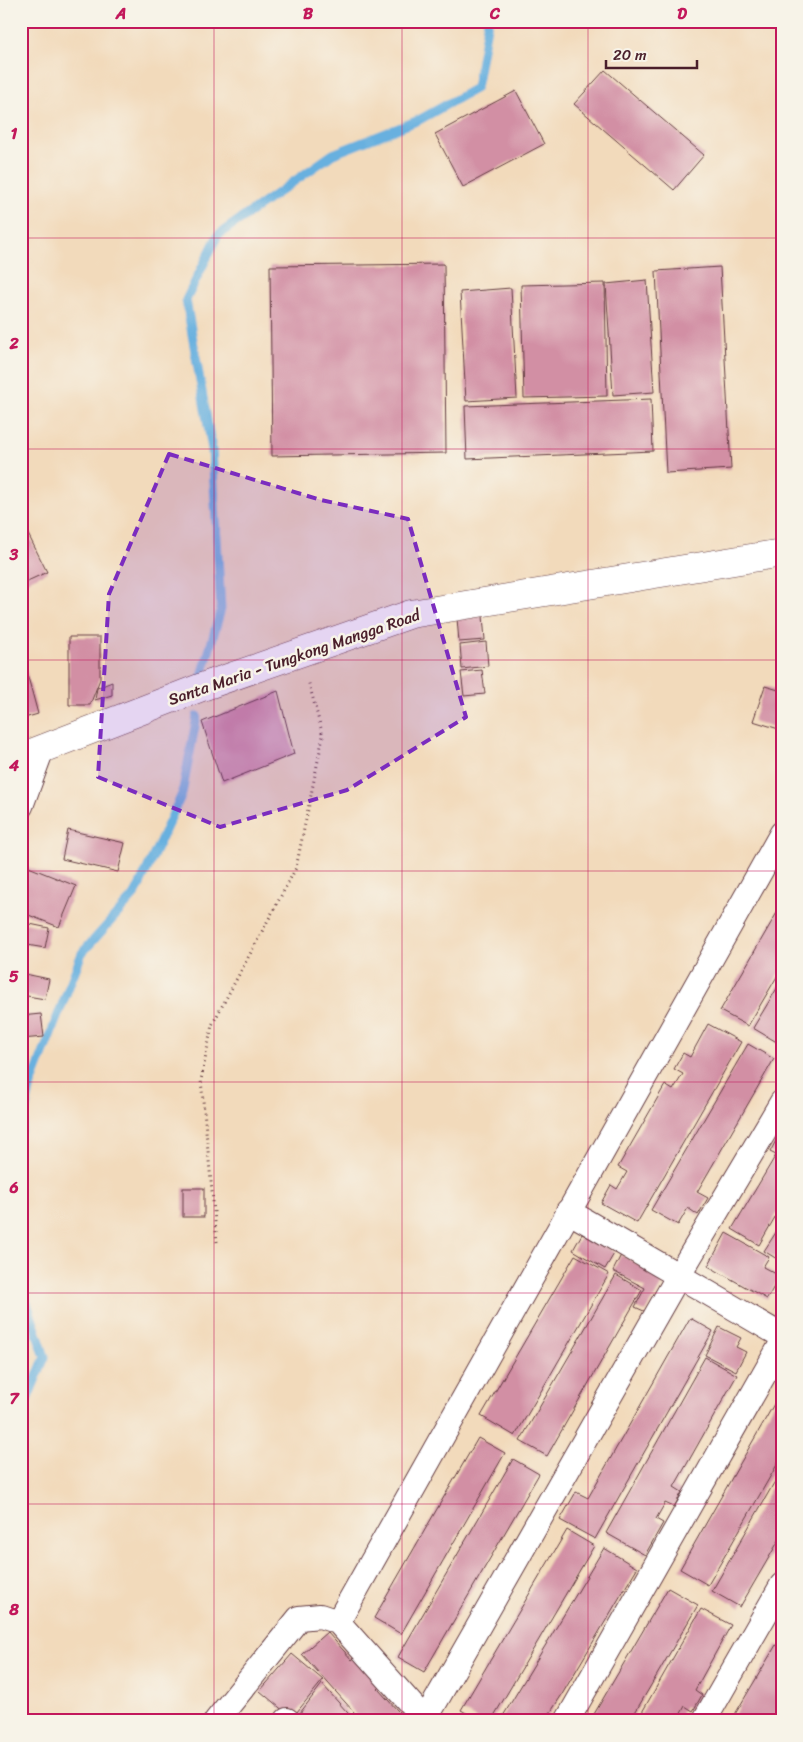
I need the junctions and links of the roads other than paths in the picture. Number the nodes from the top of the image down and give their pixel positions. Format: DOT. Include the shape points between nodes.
graph roads {
  1 [pos="782,553"];
  2 [pos="32,753"];
  3 [pos="21,806"];
  4 [pos="782,833"];
  5 [pos="782,1102"];
  6 [pos="568,1211"];
  7 [pos="678,1275"];
  8 [pos="782,1336"];
  9 [pos="782,1343"];
  10 [pos="782,1585"];
  11 [pos="338,1622"];
  12 [pos="426,1720"];
  13 [pos="216,1721"];
  14 [pos="567,1721"];
  15 [pos="704,1721"];
  1 -- 2 [label="main road, Santa Maria - Tungkong Mangga Road" via="411,614 202,687"];
  2 -- 3 [label="street"];
  4 -- 6 [label="street"];
  5 -- 7 [label="street"];
  6 -- 7 [label="street"];
  6 -- 11 [label="street"];
  7 -- 8 [label="street"];
  7 -- 12 [label="street"];
  9 -- 14 [label="street"];
  10 -- 15 [label="street"];
  11 -- 12 [label="street"];
  11 -- 13 [label="street" via="320,1616 299,1618"];
}
